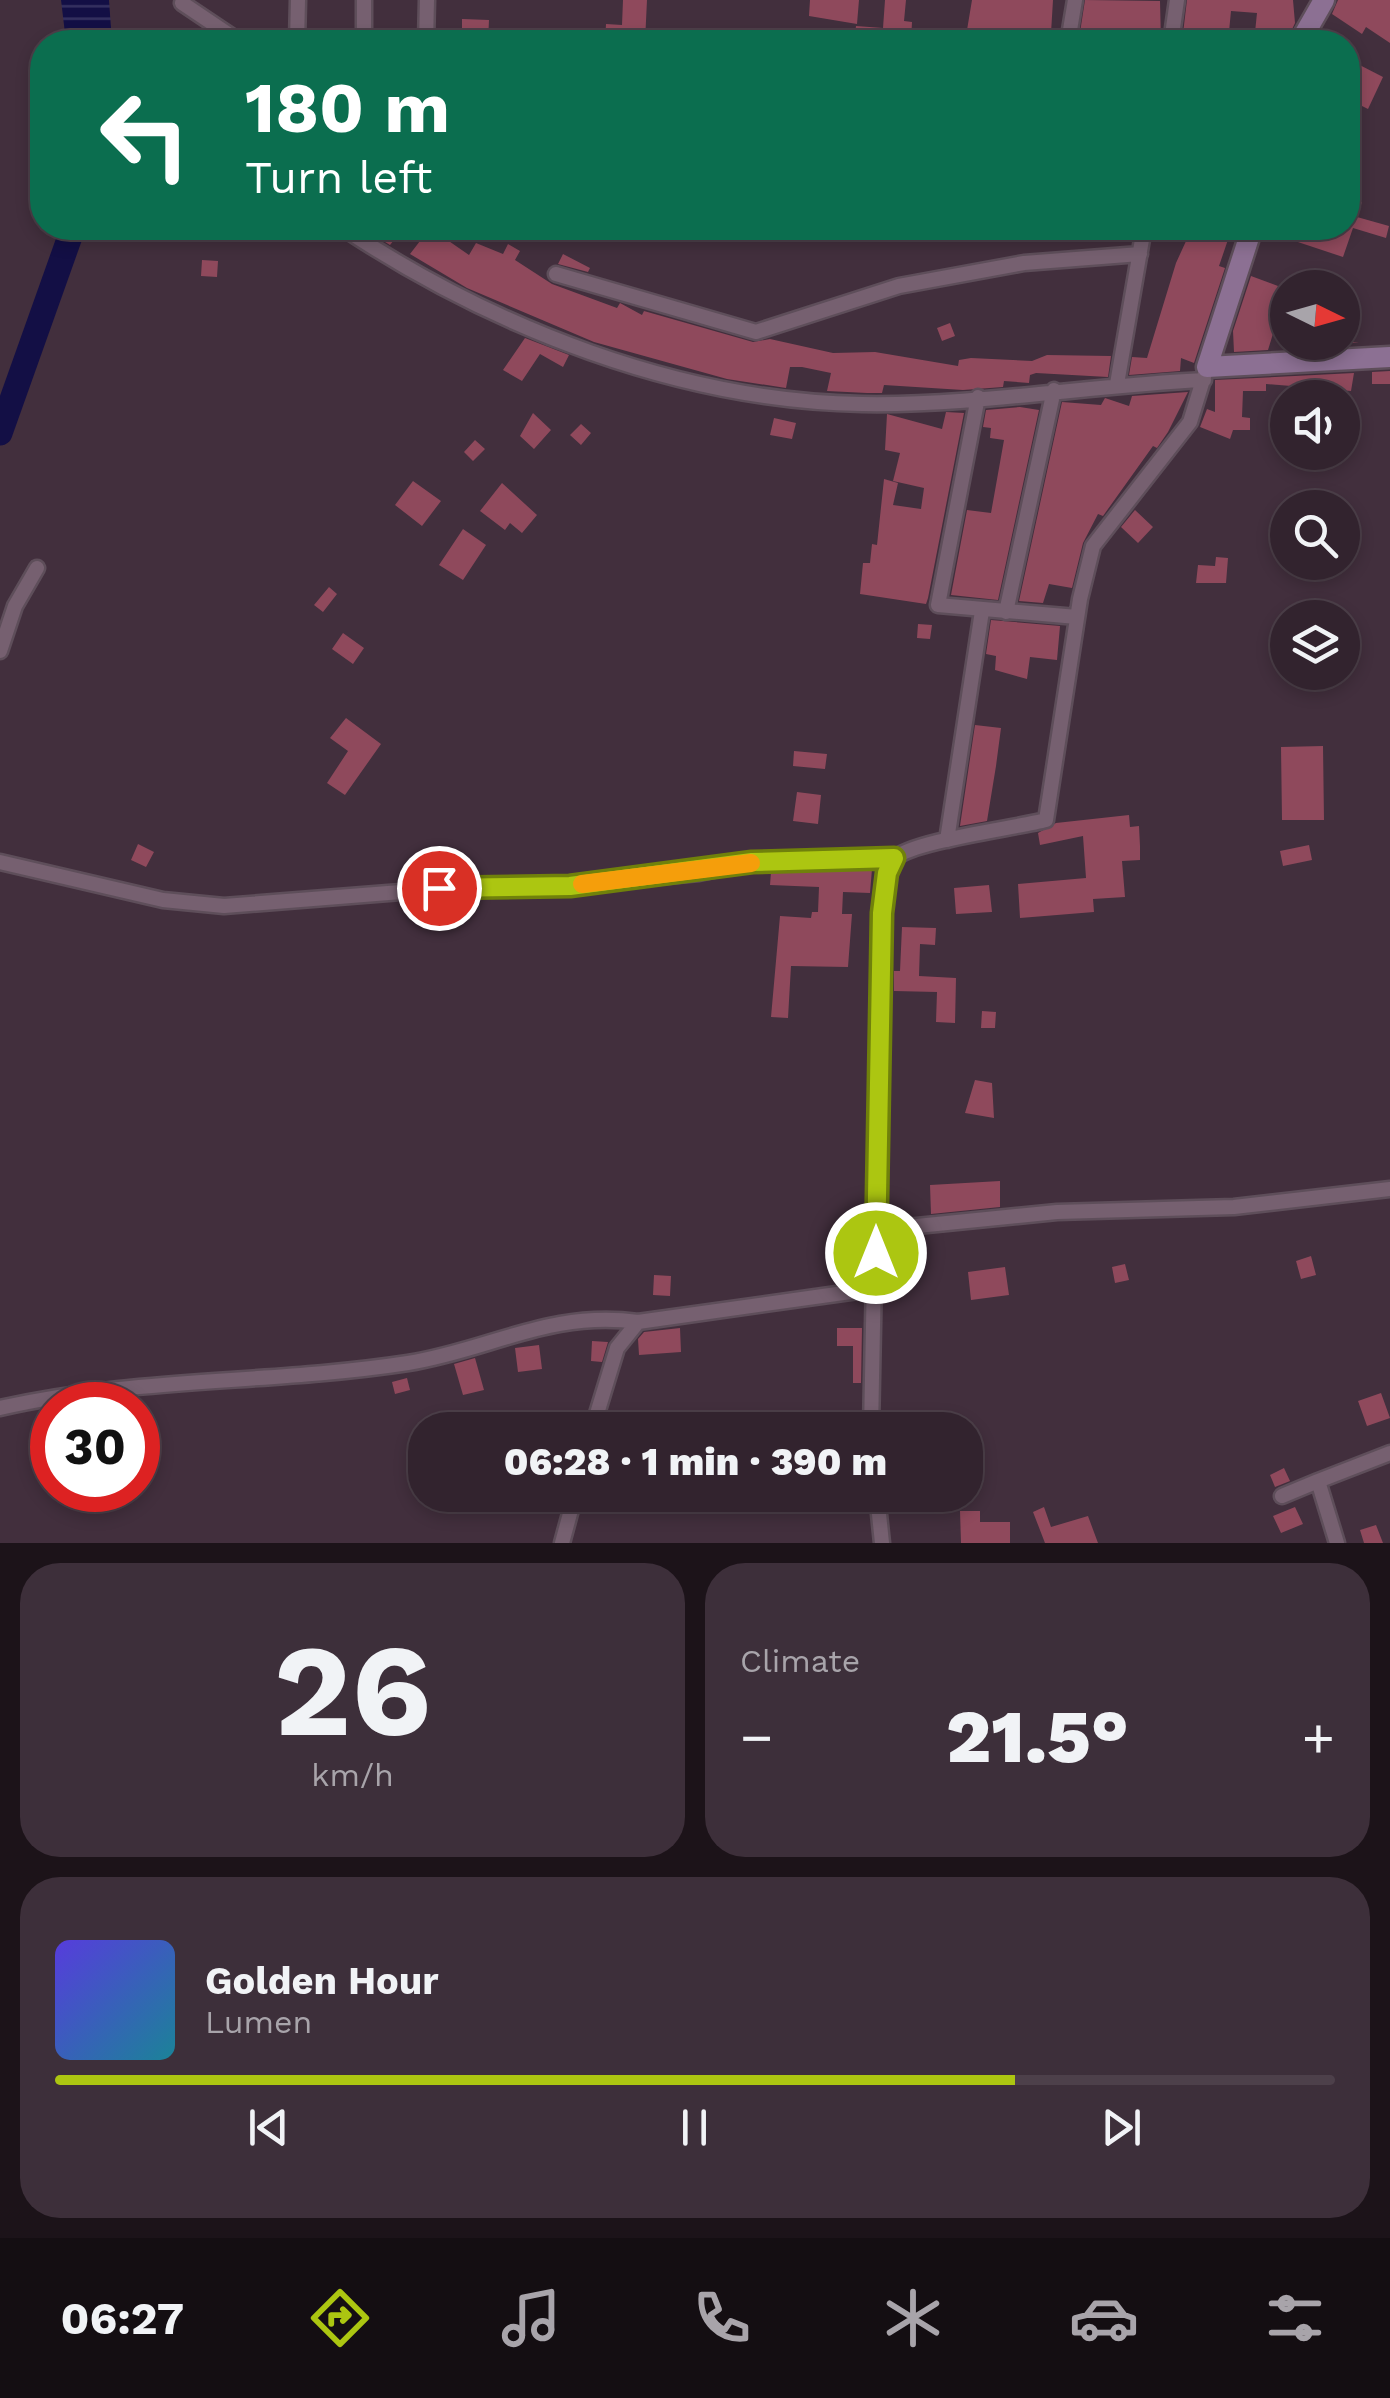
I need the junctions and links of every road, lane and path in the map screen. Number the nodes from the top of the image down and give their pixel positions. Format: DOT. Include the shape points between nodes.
graph roads {
  1 [pos="298,0"];
  2 [pos="364,0"];
  3 [pos="426,0"];
  4 [pos="1074,0"];
  5 [pos="1177,0"];
  6 [pos="1324,0"];
  7 [pos="182,3"];
  8 [pos="222,30"];
  9 [pos="297,30"];
  10 [pos="364,30"];
  11 [pos="426,30"];
  12 [pos="1070,30"];
  13 [pos="1173,30"];
  14 [pos="1307,30"];
  15 [pos="363,240"];
  16 [pos="1142,240"];
  17 [pos="1248,240"];
  18 [pos="1140,254"];
  19 [pos="556,274"];
  20 [pos="1390,357"];
  21 [pos="1206,373"];
  22 [pos="1117,384"];
  23 [pos="1054,390"];
  24 [pos="978,397"];
  25 [pos="38,568"];
  26 [pos="982,610"];
  27 [pos="1006,612"];
  28 [pos="1077,617"];
  29 [pos="0,651"];
  30 [pos="947,840"];
  31 [pos="894,858"];
  32 [pos="0,862"];
  33 [pos="1390,1189"];
  34 [pos="877,1230"];
  35 [pos="872,1289"];
  36 [pos="638,1322"];
  37 [pos="0,1408"];
  38 [pos="597,1412"];
  39 [pos="871,1412"];
  40 [pos="1390,1453"];
  41 [pos="1318,1481"];
  42 [pos="1282,1496"];
  43 [pos="570,1512"];
  44 [pos="879,1512"];
  45 [pos="562,1543"];
  46 [pos="882,1543"];
  47 [pos="1337,1543"];
  1 -- 9 [label="street"];
  2 -- 10 [label="street"];
  3 -- 11 [label="street"];
  4 -- 12 [label="street"];
  5 -- 13 [label="street"];
  6 -- 14 [label="street"];
  7 -- 8 [label="street"];
  15 -- 24 [label="street" via="455,294 642,370 844,404"];
  16 -- 18 [label="street"];
  17 -- 21 [label="street"];
  18 -- 19 [label="street" via="1024,264 899,286 756,332"];
  18 -- 22 [label="street"];
  20 -- 21 [label="street"];
  21 -- 22 [label="street"];
  21 -- 28 [label="street" via="1190,422 1093,546"];
  22 -- 23 [label="street"];
  23 -- 24 [label="street"];
  23 -- 27 [label="street"];
  24 -- 26 [label="street" via="936,597 938,605"];
  25 -- 29 [label="street" via="15,606"];
  26 -- 27 [label="street"];
  26 -- 30 [label="street"];
  27 -- 28 [label="street"];
  28 -- 30 [label="street" via="1046,820"];
  30 -- 31 [label="street"];
  31 -- 32 [label="street" via="752,862 570,886 439,888 224,906 163,900"];
  31 -- 34 [label="street" via="882,913"];
  33 -- 34 [label="street" via="1234,1207 1058,1212"];
  34 -- 35 [label="street"];
  35 -- 36 [label="street"];
  35 -- 39 [label="street"];
  36 -- 37 [label="street" via="564,1321 411,1362 114,1387"];
  36 -- 38 [label="street" via="617,1348"];
  40 -- 41 [label="street"];
  41 -- 42 [label="street"];
  41 -- 47 [label="street"];
  43 -- 45 [label="street"];
  44 -- 46 [label="street"];
}
